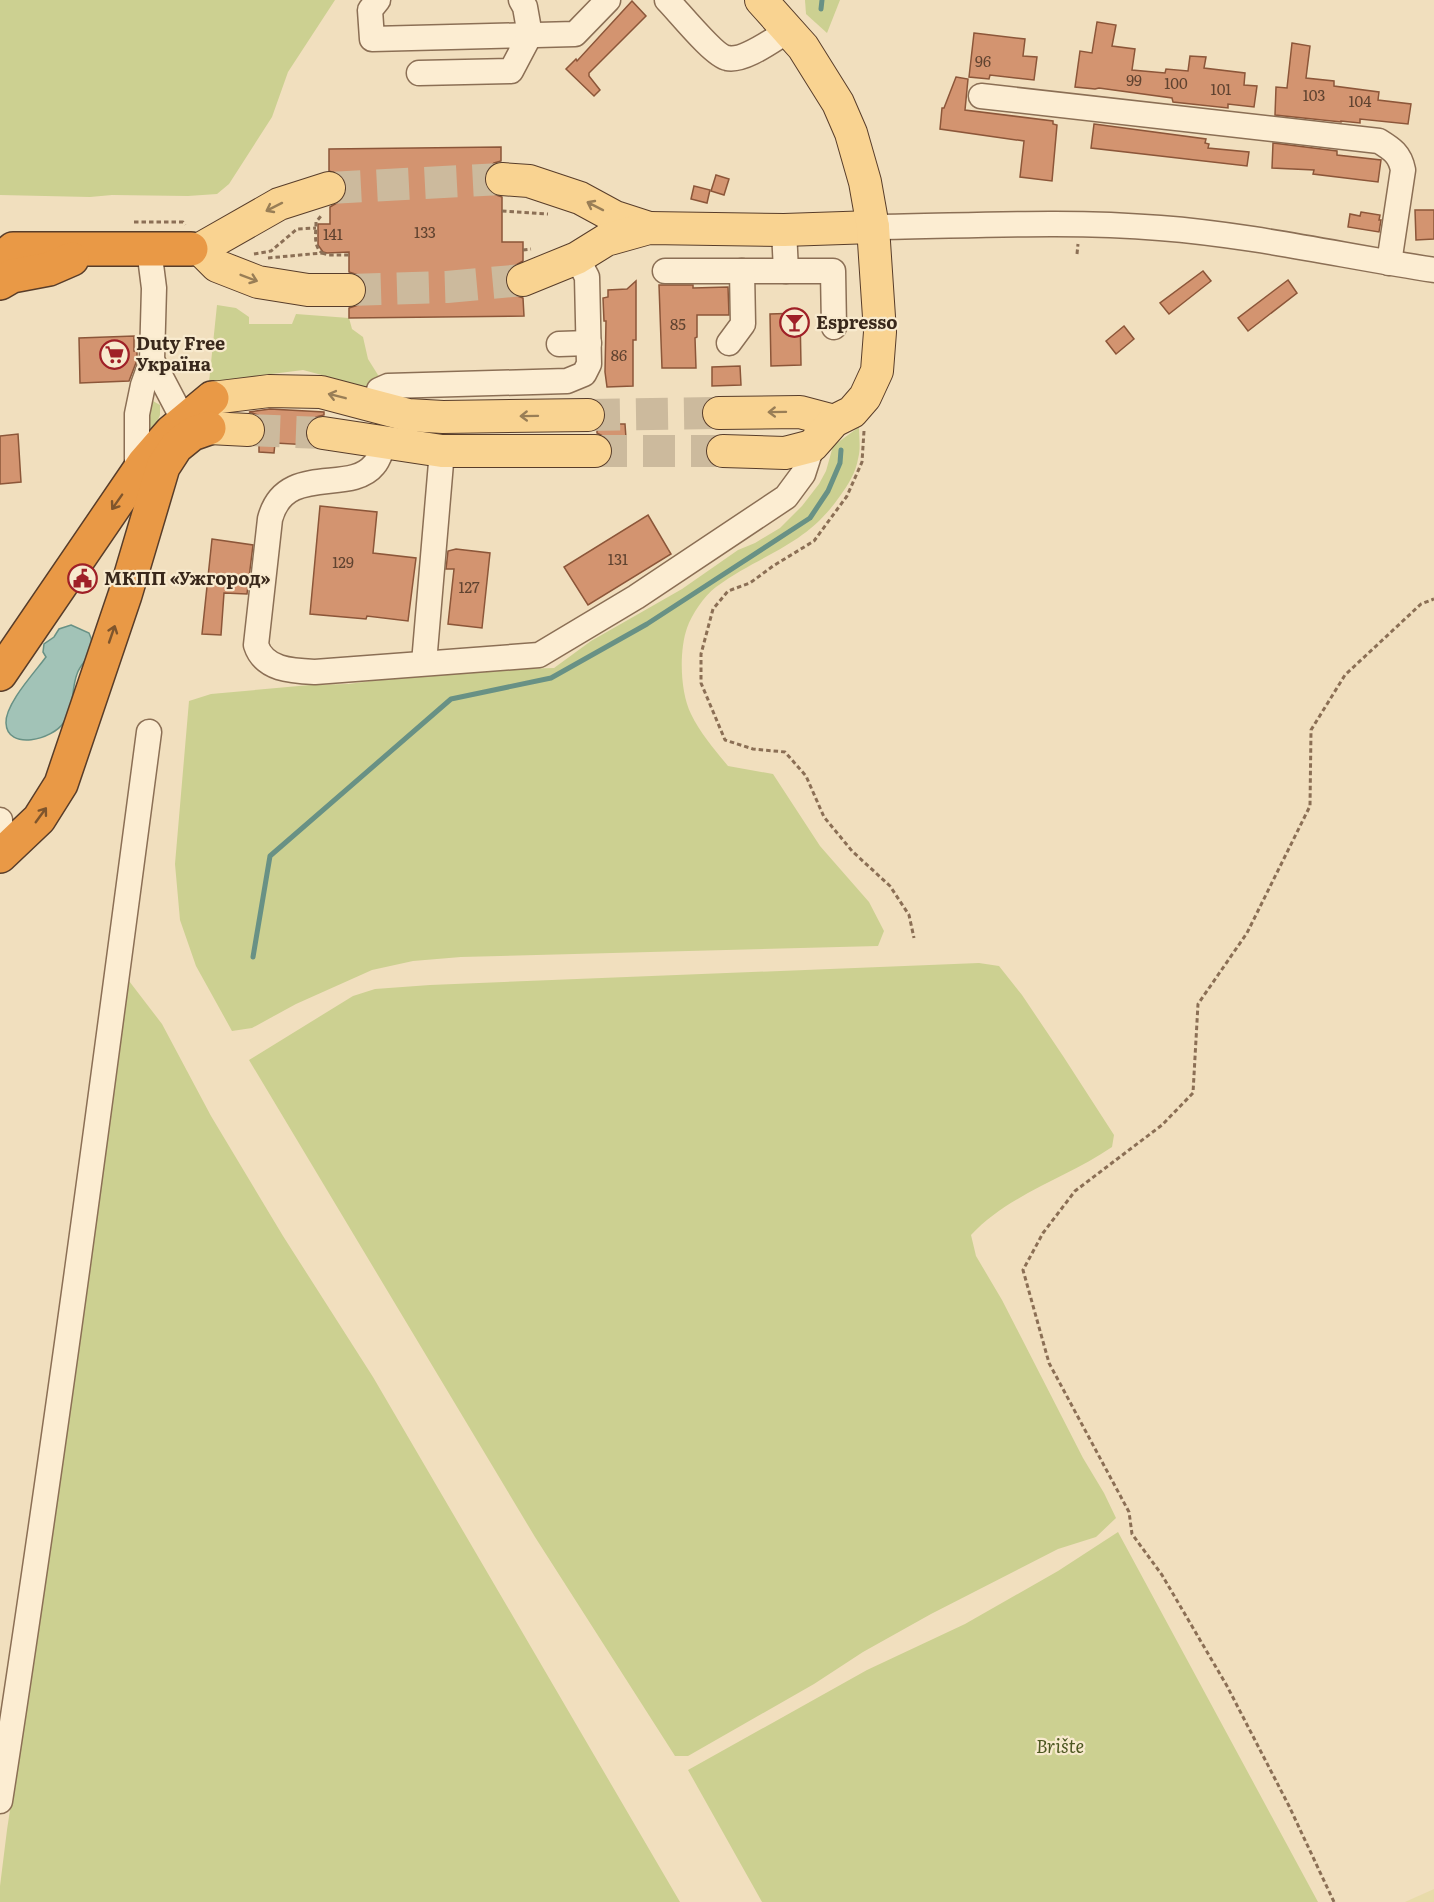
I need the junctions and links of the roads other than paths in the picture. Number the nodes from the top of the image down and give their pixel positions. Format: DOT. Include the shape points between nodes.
graph roads {
  1 [pos="378,0"];
  2 [pos="521,0"];
  3 [pos="608,0"];
  4 [pos="667,0"];
  5 [pos="761,0"];
  6 [pos="530,35"];
  7 [pos="796,39"];
  8 [pos="419,74"];
  9 [pos="981,96"];
  10 [pos="502,179"];
  11 [pos="328,201"];
  12 [pos="873,227"];
  13 [pos="649,228"];
  14 [pos="784,230"];
  15 [pos="149,249"];
  16 [pos="196,249"];
  17 [pos="93,250"];
  18 [pos="4,253"];
  19 [pos="577,258"];
  20 [pos="1389,263"];
  21 [pos="1434,270"];
  22 [pos="665,271"];
  23 [pos="742,271"];
  24 [pos="786,271"];
  25 [pos="523,280"];
  26 [pos="0,283"];
  27 [pos="349,290"];
  28 [pos="834,327"];
  29 [pos="589,343"];
  30 [pos="729,343"];
  31 [pos="559,344"];
  32 [pos="152,360"];
  33 [pos="379,390"];
  34 [pos="850,410"];
  35 [pos="719,413"];
  36 [pos="202,415"];
  37 [pos="588,415"];
  38 [pos="248,430"];
  39 [pos="323,433"];
  40 [pos="384,444"];
  41 [pos="812,446"];
  42 [pos="442,451"];
  43 [pos="595,451"];
  44 [pos="723,451"];
  45 [pos="137,474"];
  46 [pos="424,663"];
  47 [pos="0,674"];
  48 [pos="149,732"];
  49 [pos="0,820"];
  50 [pos="2,855"];
  51 [pos="0,1801"];
  1 -- 6 [label="street" via="370,10 372,39"];
  2 -- 6 [label="street"];
  3 -- 6 [label="street" via="575,34"];
  4 -- 7 [label="street" via="716,53 727,58"];
  5 -- 7 [label="main road"];
  6 -- 8 [label="street" via="511,71"];
  7 -- 12 [label="main road" via="845,117"];
  9 -- 20 [label="street" via="1379,141 1393,149 1403,170"];
  13 -- 10 [label="main road, one-way" via="530,181"];
  11 -- 16 [label="main road, one-way" via="279,204"];
  12 -- 14 [label="main road"];
  12 -- 20 [label="street" via="1080,224 1159,228"];
  12 -- 34 [label="main road" via="880,332 877,371"];
  13 -- 14 [label="main road"];
  13 -- 19 [label="main road" via="606,240"];
  14 -- 24 [label="street"];
  15 -- 16 [label="highway"];
  15 -- 17 [label="highway"];
  15 -- 32 [label="street" via="154,288"];
  16 -- 27 [label="main road, one-way" via="216,266 258,282 308,290"];
  17 -- 18 [label="highway"];
  17 -- 26 [label="highway" via="49,269 12,276"];
  19 -- 25 [label="main road"];
  19 -- 29 [label="street" via="587,277"];
  20 -- 21 [label="street"];
  22 -- 23 [label="street"];
  23 -- 24 [label="street"];
  23 -- 30 [label="street" via="743,324"];
  24 -- 28 [label="street" via="833,271"];
  29 -- 31 [label="street"];
  29 -- 33 [label="street" via="589,364 584,374 567,381 388,386"];
  32 -- 36 [label="street"];
  32 -- 45 [label="street" via="137,414"];
  34 -- 35 [label="main road, one-way"];
  34 -- 41 [label="main road"];
  37 -- 36 [label="main road, one-way" via="443,417 408,414 321,392 269,391"];
  36 -- 38 [label="main road"];
  36 -- 45 [label="highway" via="171,432"];
  50 -- 36 [label="highway, one-way" via="39,819 62,784 163,467 176,447 192,434"];
  39 -- 40 [label="main road"];
  40 -- 42 [label="main road"];
  40 -- 46 [label="street" via="374,465 360,475 294,488 272,508 256,645 259,655 270,665 295,671"];
  41 -- 44 [label="main road" via="785,453"];
  41 -- 46 [label="street" via="803,474 786,497 551,650 530,657"];
  42 -- 43 [label="main road"];
  42 -- 46 [label="street"];
  45 -- 47 [label="highway, one-way"];
  48 -- 51 [label="street"];
  49 -- 50 [label="street"];
}
